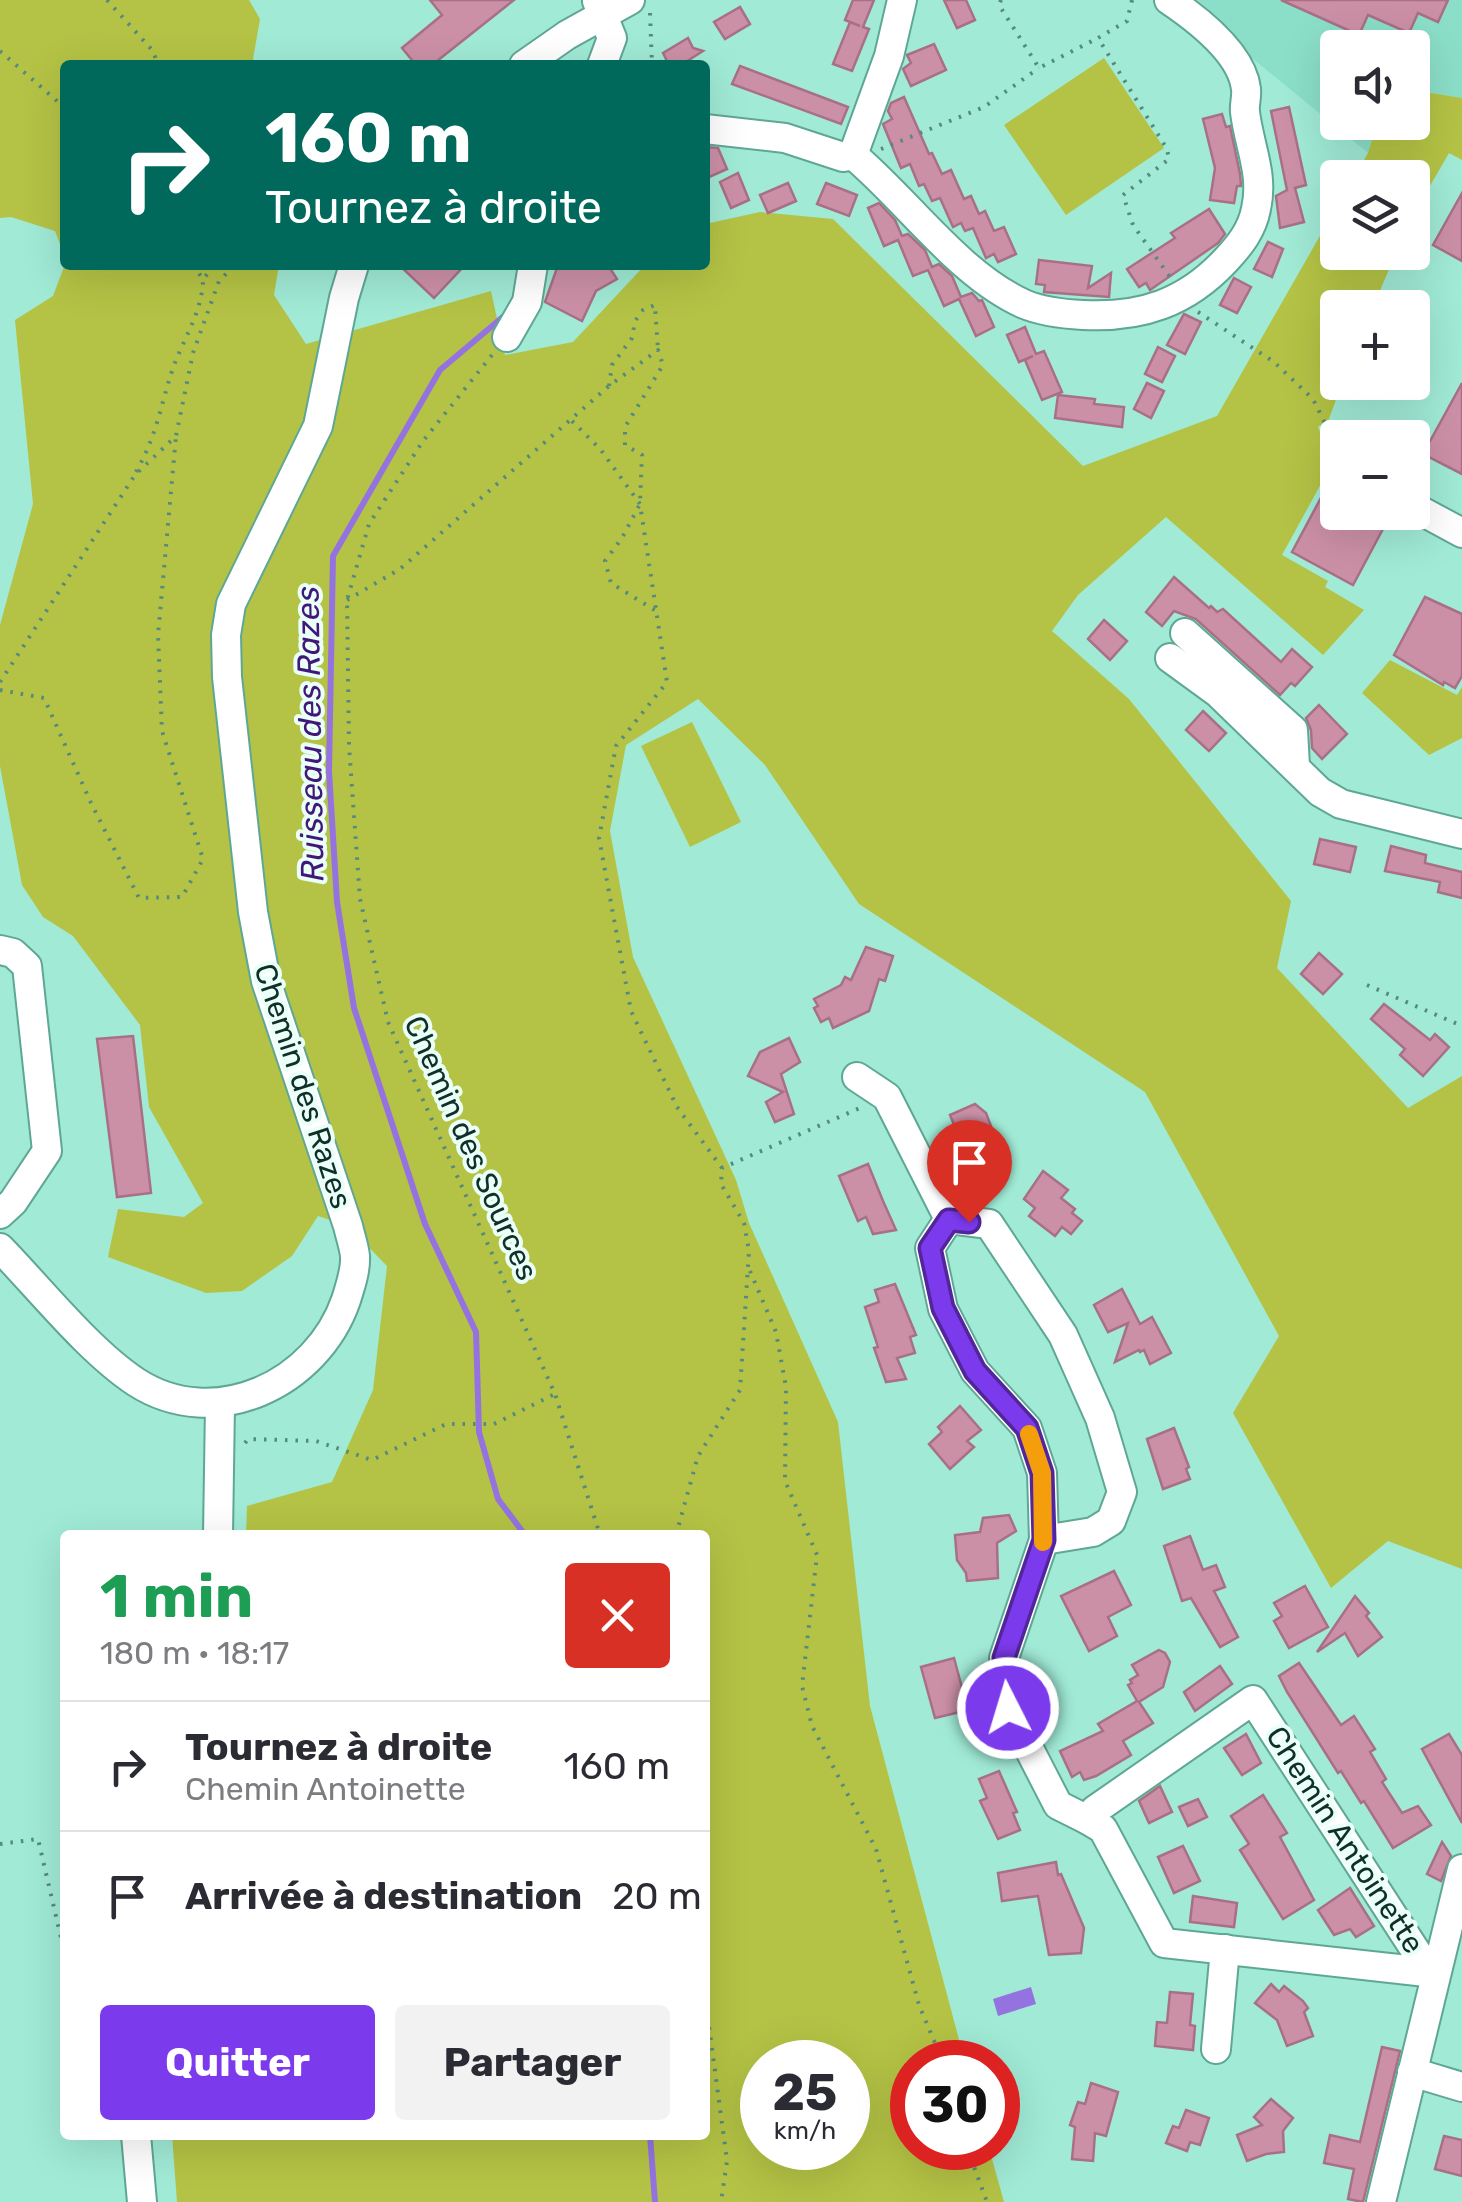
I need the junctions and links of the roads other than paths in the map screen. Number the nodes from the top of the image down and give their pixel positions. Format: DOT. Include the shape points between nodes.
graph roads {
  1 [pos="630,0"];
  2 [pos="902,0"];
  3 [pos="1169,0"];
  4 [pos="600,7"];
  5 [pos="531,60"];
  6 [pos="604,60"];
  7 [pos="710,130"];
  8 [pos="852,156"];
  9 [pos="352,270"];
  10 [pos="532,270"];
  11 [pos="507,337"];
  12 [pos="1430,516"];
  13 [pos="1462,533"];
  14 [pos="1184,633"];
  15 [pos="1170,658"];
  16 [pos="1295,766"];
  17 [pos="1462,834"];
  18 [pos="0,950"];
  19 [pos="857,1077"];
  20 [pos="0,1214"];
  21 [pos="949,1220"];
  22 [pos="0,1248"];
  23 [pos="220,1404"];
  24 [pos="218,1530"];
  25 [pos="1044,1540"];
  26 [pos="1088,1820"];
  27 [pos="1462,1869"];
  28 [pos="1224,1950"];
  29 [pos="1435,1972"];
  30 [pos="1216,2049"];
  31 [pos="1412,2072"];
  32 [pos="1462,2087"];
  33 [pos="136,2140"];
  34 [pos="142,2202"];
  35 [pos="1382,2202"];
  1 -- 4 [label="street"];
  2 -- 8 [label="street"];
  3 -- 8 [label="street" via="1212,32 1241,71 1260,182 1243,241 1184,297 1115,316 1052,313 1025,304 996,289"];
  4 -- 5 [label="street"];
  4 -- 6 [label="street" via="612,38"];
  7 -- 8 [label="street" via="784,138"];
  9 -- 23 [label="street, Chemin des Razes" via="318,426 231,604 226,677 266,981 355,1257 339,1320 318,1352 260,1393"];
  10 -- 11 [label="street" via="527,302"];
  12 -- 13 [label="street"];
  14 -- 16 [label="street" via="1293,730"];
  15 -- 16 [label="street"];
  16 -- 17 [label="street" via="1342,804"];
  18 -- 20 [label="street" via="27,966 47,1152"];
  19 -- 21 [label="street" via="887,1097"];
  21 -- 25 [label="street, Chemin Antoinette" via="930,1248 943,1308 975,1371 1027,1428 1042,1473"];
  21 -- 25 [label="street" via="989,1224 1063,1335 1100,1418 1122,1492 1111,1521 1092,1532"];
  22 -- 23 [label="street, Chemin des Razes" via="136,1382 168,1397"];
  23 -- 24 [label="street"];
  25 -- 26 [label="street, Chemin Antoinette" via="1004,1658 1008,1708 1058,1805"];
  26 -- 28 [label="street, Chemin Antoinette" via="1103,1829 1164,1943"];
  26 -- 29 [label="street, Chemin Antoinette" via="1252,1700"];
  27 -- 29 [label="street"];
  28 -- 29 [label="street, Chemin Antoinette"];
  28 -- 30 [label="street"];
  29 -- 31 [label="street"];
  31 -- 32 [label="street"];
  31 -- 35 [label="street"];
  33 -- 34 [label="street"];
}
